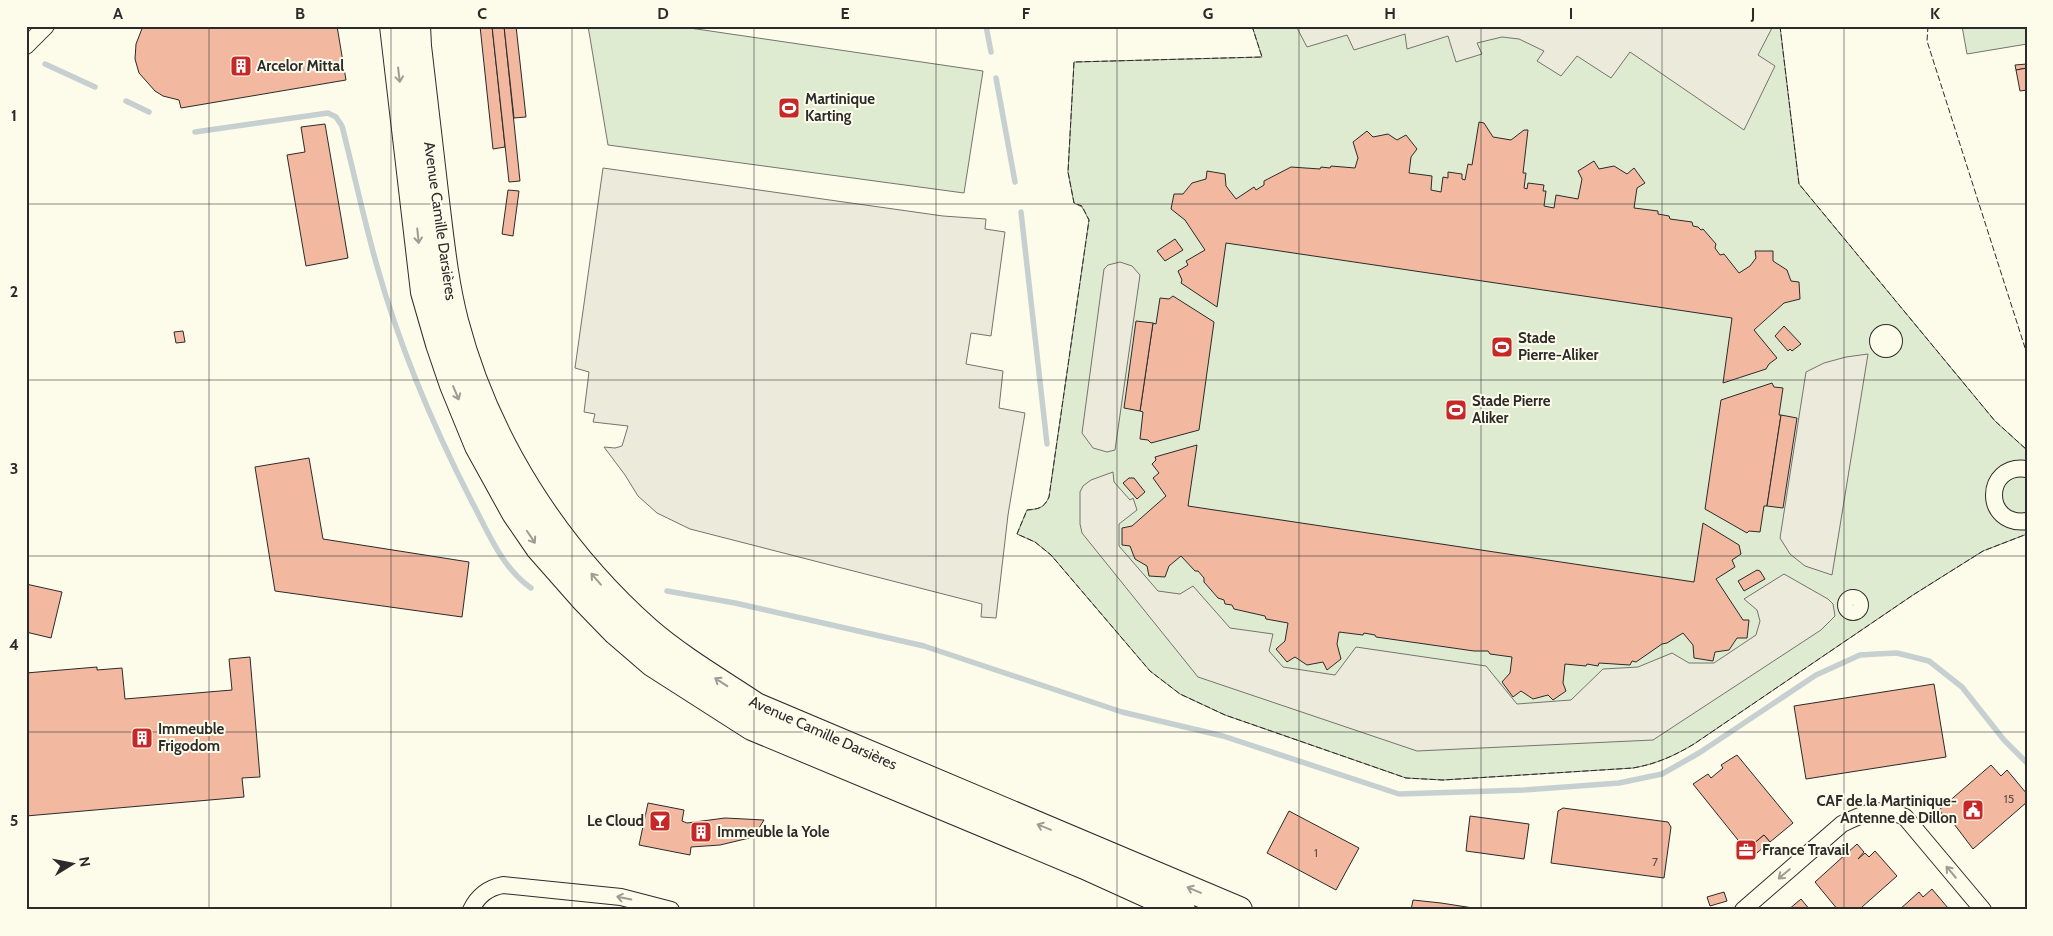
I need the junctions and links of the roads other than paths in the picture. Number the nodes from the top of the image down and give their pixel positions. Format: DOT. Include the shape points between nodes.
graph roads {
  1 [pos="46,26"];
  2 [pos="393,26"];
  3 [pos="417,26"];
  4 [pos="26,46"];
  5 [pos="2027,469"];
  6 [pos="2027,521"];
  7 [pos="471,910"];
  8 [pos="671,910"];
  9 [pos="1182,910"];
  10 [pos="1239,910"];
  11 [pos="1743,910"];
  12 [pos="1982,910"];
  1 -- 4 [label="street"];
  2 -- 9 [label="main road, Avenue Camille Darsières, one-way" via="424,292 439,344 478,446 515,513 539,548 578,592 616,632 652,663 752,727 1085,866"];
  10 -- 3 [label="main road, Avenue Camille Darsières, one-way" via="756,706 648,631 603,587 569,548 525,486 473,380 444,271"];
  5 -- 6 [label="street" via="2006,472 1996,483 1993,497 1998,511 2004,516 2010,520"];
  8 -- 7 [label="street, one-way" via="621,897 504,885 489,888"];
  12 -- 11 [label="street, one-way" via="1906,817 1878,811 1842,824"];
}
